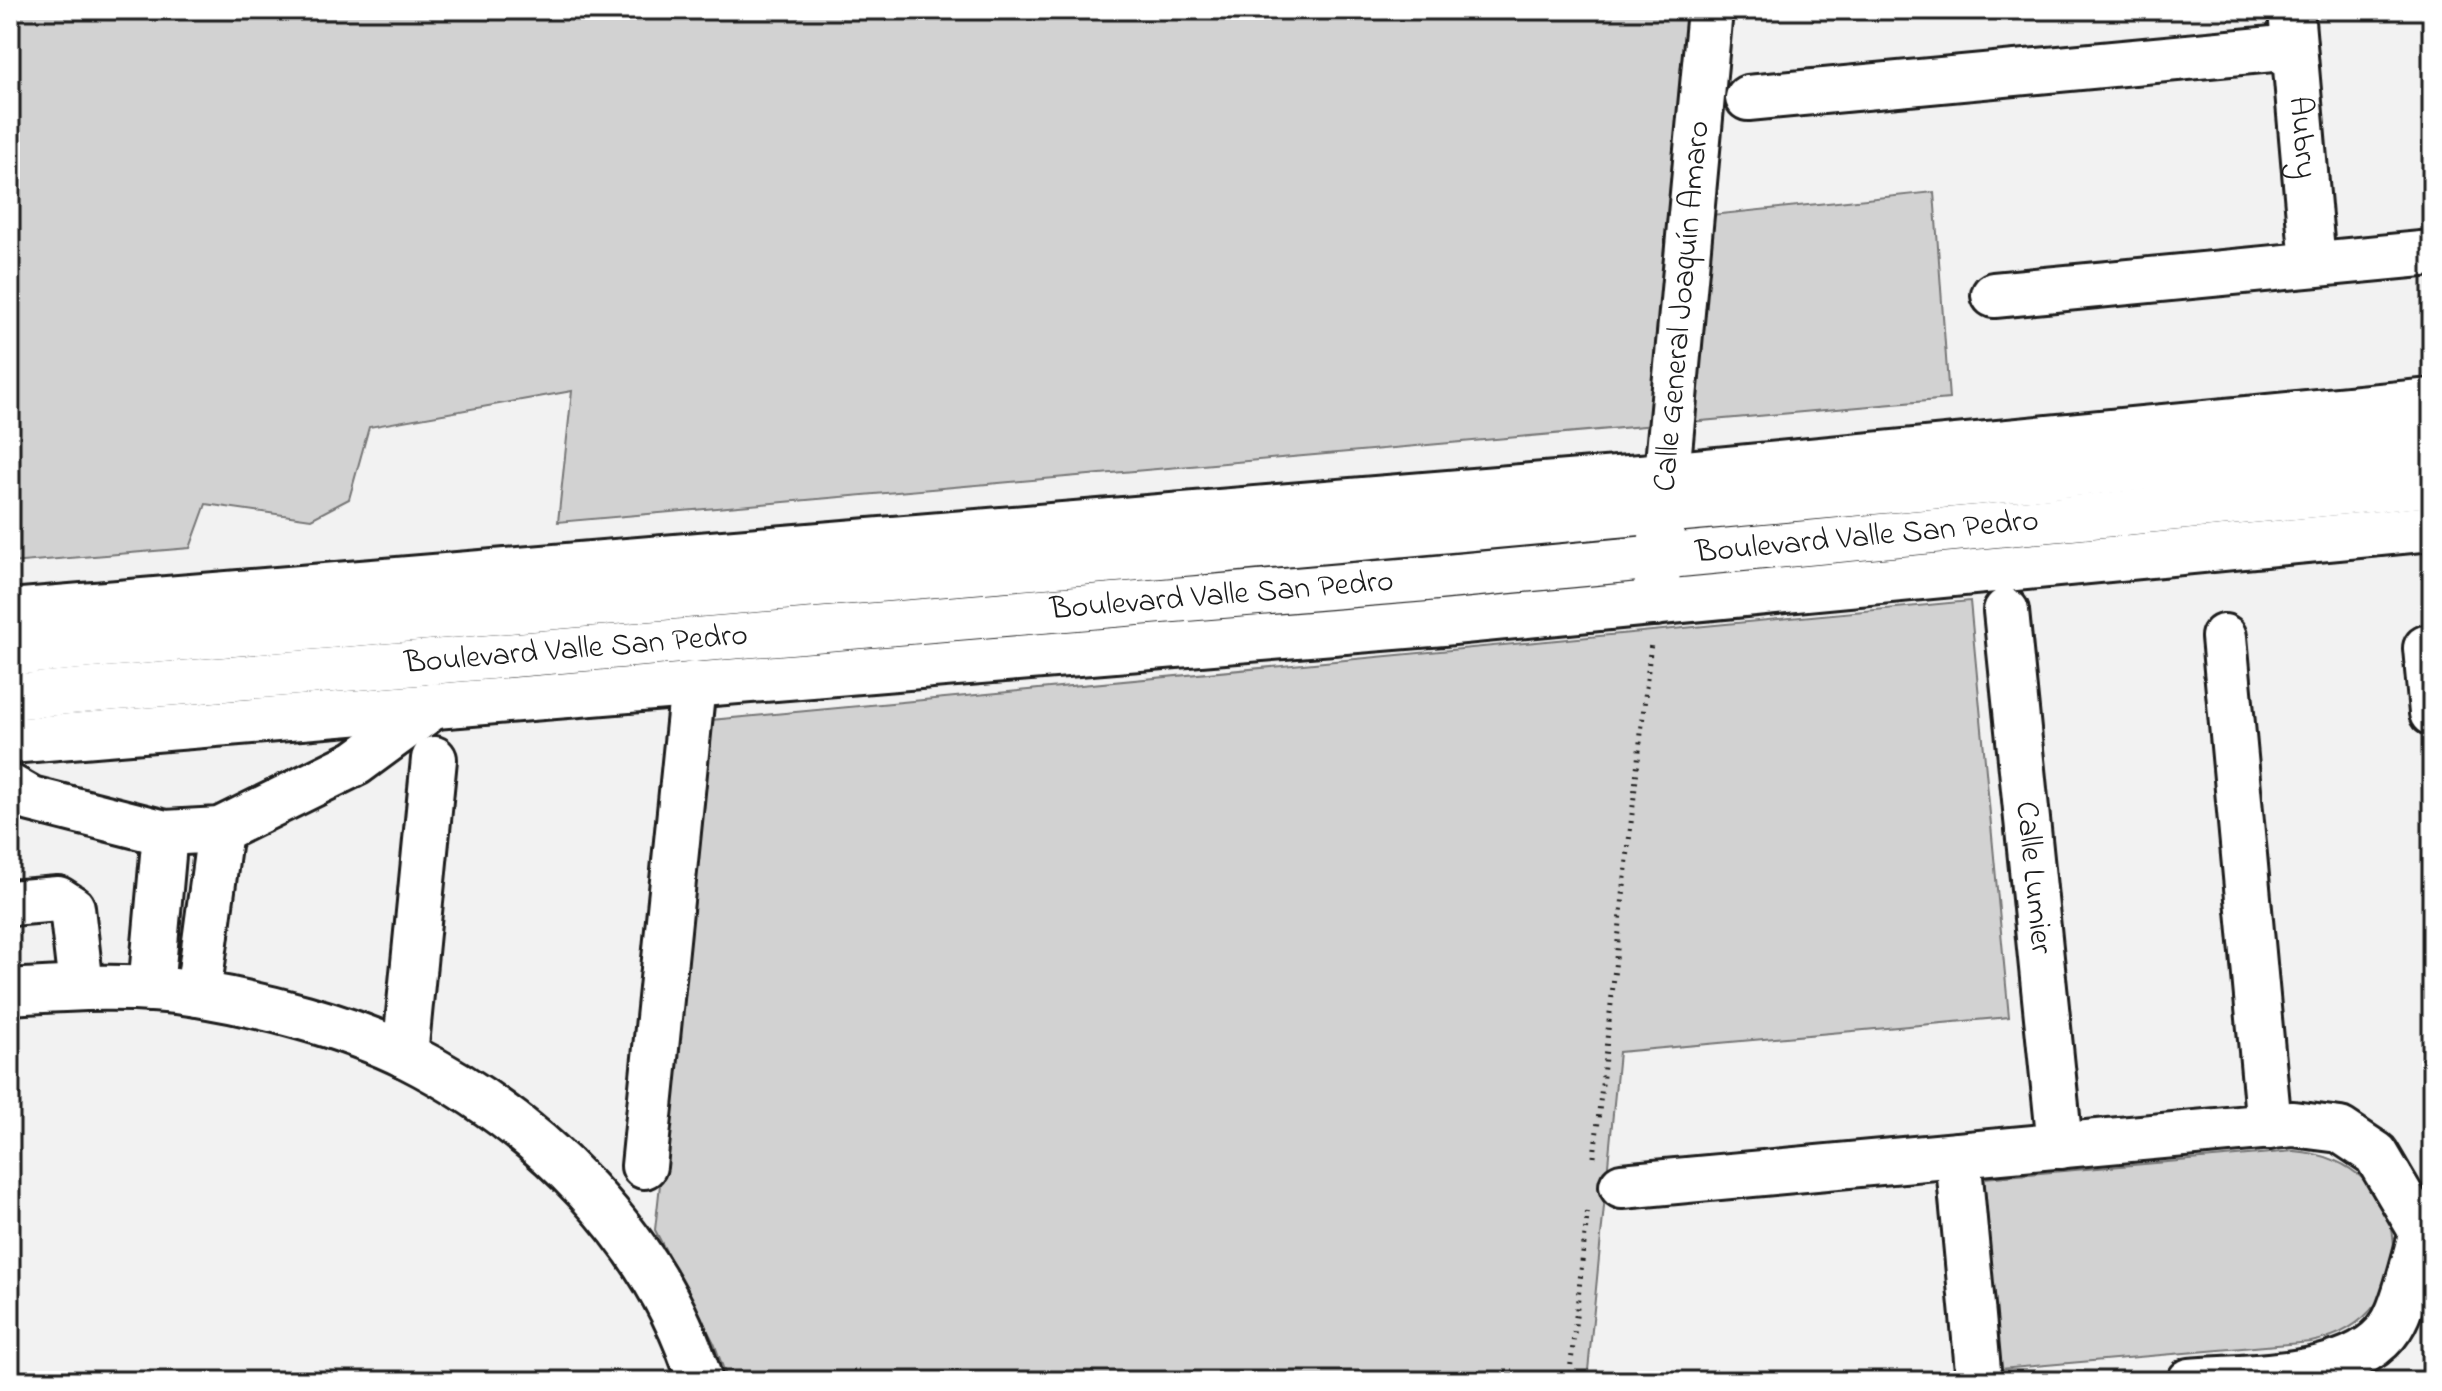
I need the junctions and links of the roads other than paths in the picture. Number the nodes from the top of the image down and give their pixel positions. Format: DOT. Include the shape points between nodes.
graph roads {
  1 [pos="1710,10"];
  2 [pos="2292,28"];
  3 [pos="1748,98"];
  4 [pos="2432,253"];
  5 [pos="2313,264"];
  6 [pos="1994,295"];
  7 [pos="2432,401"];
  8 [pos="2432,442"];
  9 [pos="2331,452"];
  10 [pos="2432,484"];
  11 [pos="1664,493"];
  12 [pos="2432,528"];
  13 [pos="2339,536"];
  14 [pos="1126,540"];
  15 [pos="1659,557"];
  16 [pos="1655,603"];
  17 [pos="2006,611"];
  18 [pos="10,612"];
  19 [pos="2224,637"];
  20 [pos="2426,648"];
  21 [pos="10,653"];
  22 [pos="693,684"];
  23 [pos="10,697"];
  24 [pos="435,705"];
  25 [pos="2432,713"];
  26 [pos="10,741"];
  27 [pos="434,759"];
  28 [pos="10,787"];
  29 [pos="220,830"];
  30 [pos="165,833"];
  31 [pos="10,903"];
  32 [pos="81,987"];
  33 [pos="151,989"];
  34 [pos="10,992"];
  35 [pos="198,994"];
  36 [pos="405,1055"];
  37 [pos="2269,1127"];
  38 [pos="2060,1146"];
  39 [pos="1958,1155"];
  40 [pos="644,1166"];
  41 [pos="1602,1178"];
  42 [pos="2427,1232"];
  43 [pos="2323,1375"];
  44 [pos="700,1381"];
  45 [pos="1979,1381"];
  46 [pos="2190,1381"];
  1 -- 11 [label="main road, Calle General Joaquín Amaro"];
  2 -- 3 [label="main road"];
  2 -- 5 [label="main road, Aubry"];
  4 -- 5 [label="main road"];
  5 -- 6 [label="main road"];
  7 -- 9 [label="main road, Boulevard Valle San Pedro"];
  8 -- 9 [label="main road, Boulevard Valle San Pedro"];
  9 -- 10 [label="main road, Boulevard Valle San Pedro"];
  9 -- 11 [label="main road, Boulevard Valle San Pedro"];
  9 -- 13 [label="main road"];
  9 -- 15 [label="main road, Boulevard Valle San Pedro"];
  11 -- 14 [label="main road, Boulevard Valle San Pedro"];
  11 -- 15 [label="main road, Calle General Joaquín Amaro"];
  12 -- 13 [label="main road, Boulevard Valle San Pedro"];
  13 -- 16 [label="main road, Boulevard Valle San Pedro"];
  14 -- 18 [label="main road, Boulevard Valle San Pedro"];
  14 -- 21 [label="main road, Boulevard Valle San Pedro"];
  15 -- 16 [label="main road, Calle General Joaquín Amaro"];
  15 -- 23 [label="main road, Boulevard Valle San Pedro"];
  16 -- 22 [label="main road, Boulevard Valle San Pedro"];
  17 -- 38 [label="main road, Calle Lumier"];
  19 -- 37 [label="main road"];
  20 -- 25 [label="main road"];
  22 -- 24 [label="main road, Boulevard Valle San Pedro"];
  22 -- 40 [label="main road"];
  24 -- 26 [label="main road, Boulevard Valle San Pedro"];
  24 -- 29 [label="main road" via="356,763"];
  27 -- 36 [label="main road"];
  28 -- 30 [label="main road" via="31,799"];
  29 -- 30 [label="main road"];
  29 -- 35 [label="main road"];
  30 -- 33 [label="main road"];
  31 -- 32 [label="main road" via="58,899 72,908"];
  32 -- 33 [label="main road"];
  32 -- 34 [label="main road"];
  33 -- 35 [label="main road"];
  35 -- 36 [label="main road" via="285,1014"];
  36 -- 44 [label="main road" via="516,1126 601,1206 671,1306"];
  37 -- 38 [label="main road"];
  37 -- 42 [label="main road" via="2293,1124 2340,1130 2376,1154"];
  38 -- 39 [label="main road"];
  39 -- 41 [label="main road"];
  39 -- 45 [label="main road"];
  42 -- 43 [label="main road" via="2391,1326 2361,1353"];
  43 -- 46 [label="main road"];
}
